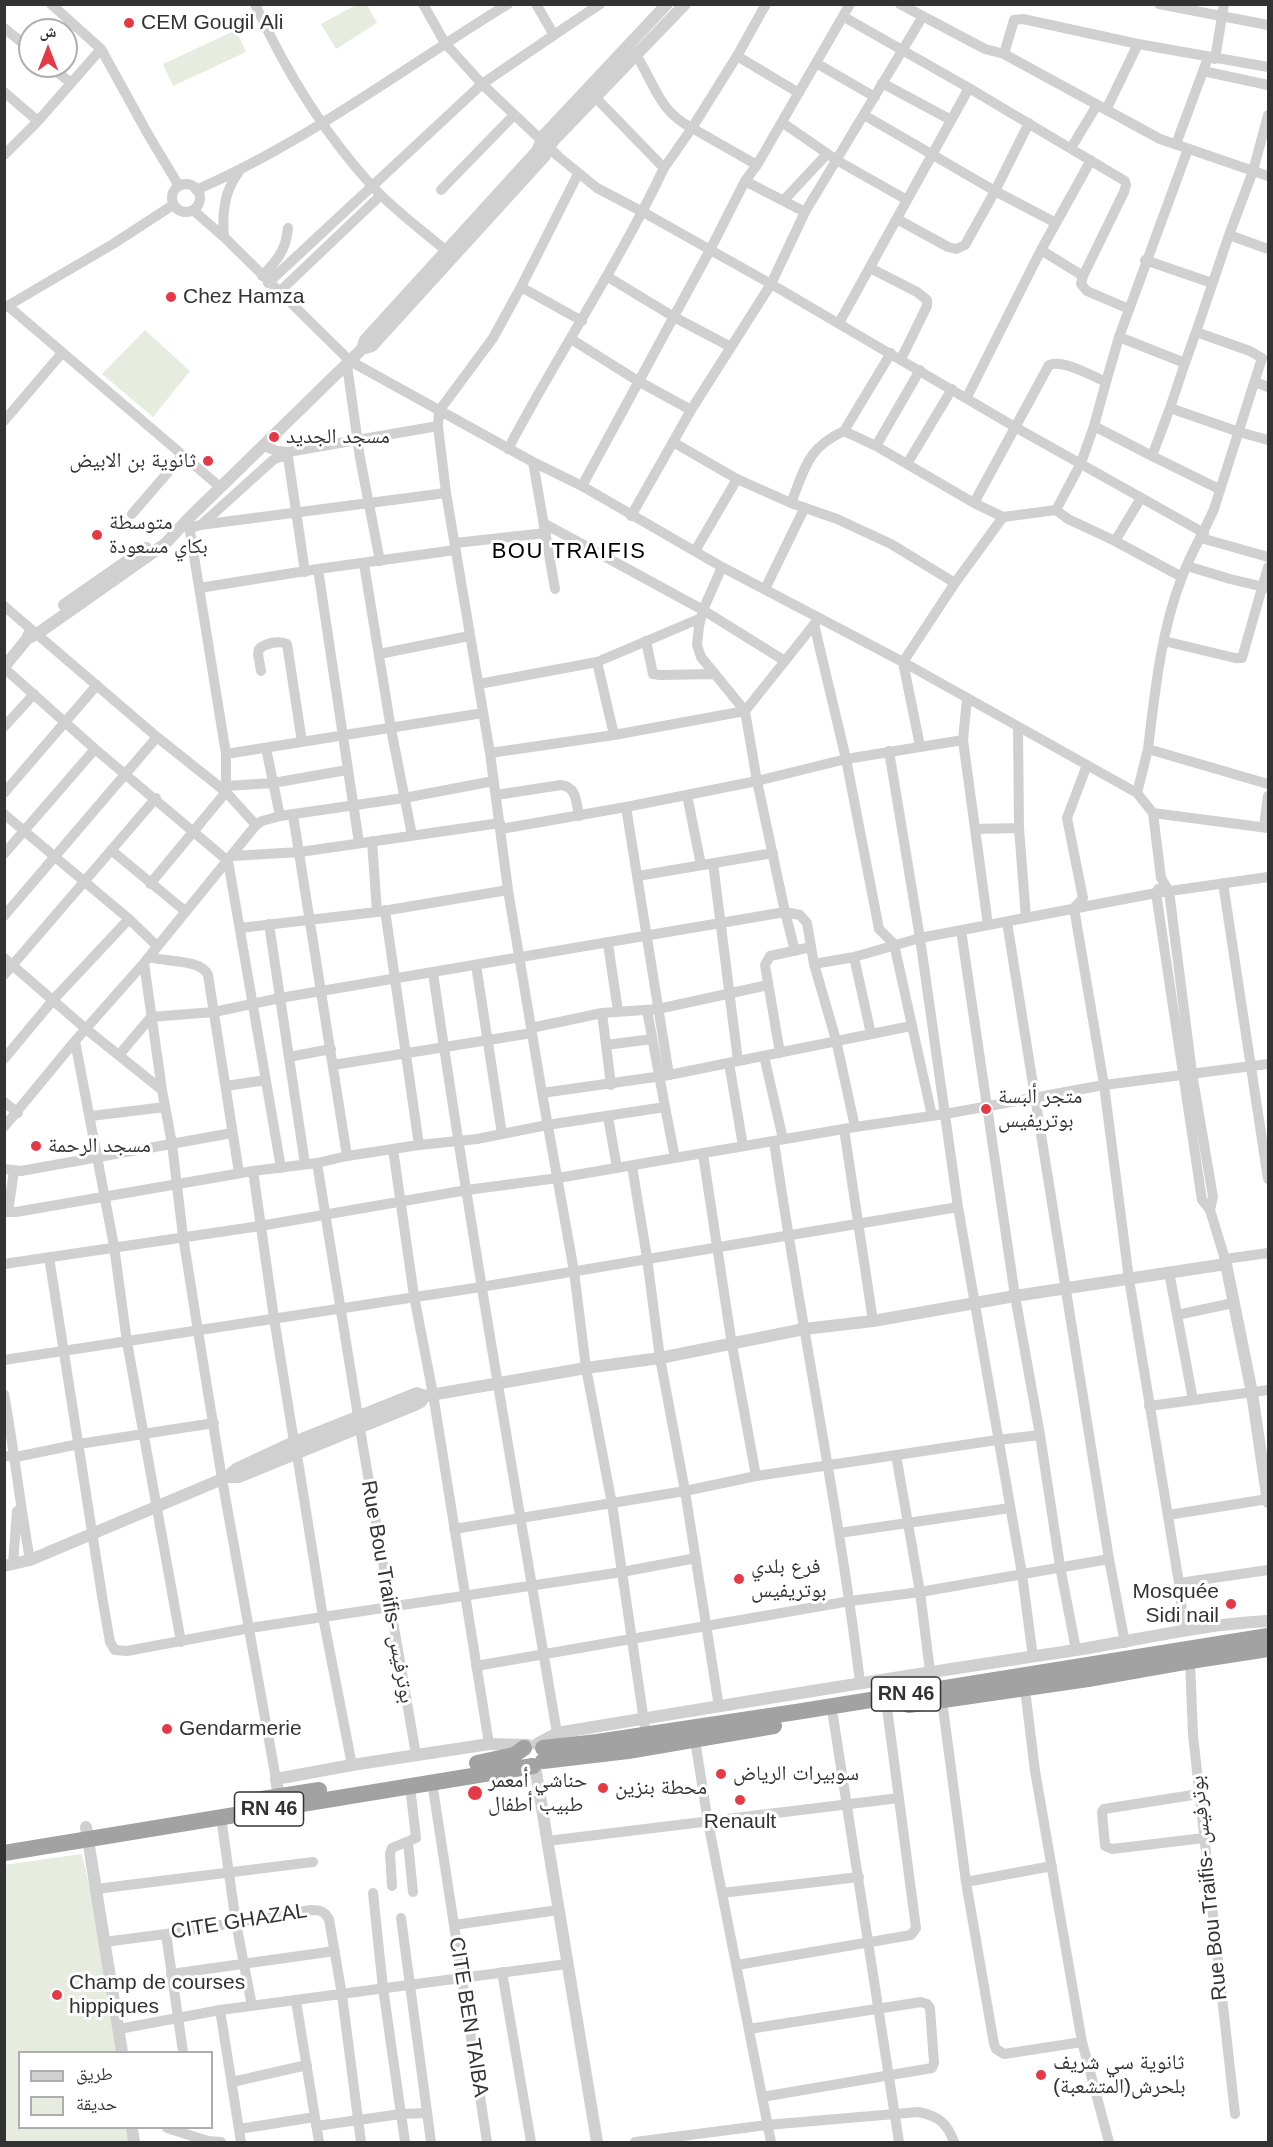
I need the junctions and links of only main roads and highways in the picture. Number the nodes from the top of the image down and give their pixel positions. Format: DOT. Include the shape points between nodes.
graph roads {
  1 [pos="1269,1636"];
  2 [pos="1269,1649"];
  3 [pos="535,1754"];
  4 [pos="87,1833"];
  5 [pos="4,1842"];
  6 [pos="4,1853"];
  1 -- 3 [label="highway, RN 46" via="644,1727"];
  2 -- 3 [label="highway, RN 46" via="628,1751"];
  3 -- 4 [label="highway, RN 46" via="410,1786"];
  3 -- 4 [label="highway, RN 46" via="278,1787"];
  4 -- 5 [label="highway, RN 46"];
  4 -- 6 [label="highway, RN 46"];
}
